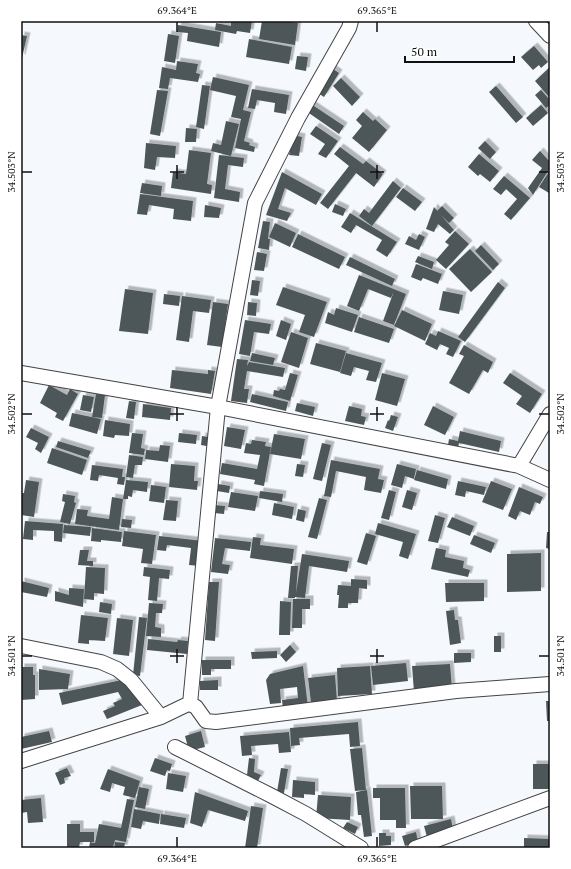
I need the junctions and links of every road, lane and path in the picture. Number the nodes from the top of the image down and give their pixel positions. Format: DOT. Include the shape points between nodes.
graph roads {
  1 [pos="350,21"];
  2 [pos="536,21"];
  3 [pos="549,33"];
  4 [pos="21,373"];
  5 [pos="218,407"];
  6 [pos="550,414"];
  7 [pos="519,466"];
  8 [pos="550,480"];
  9 [pos="21,646"];
  10 [pos="550,684"];
  11 [pos="190,704"];
  12 [pos="161,717"];
  13 [pos="175,747"];
  14 [pos="21,761"];
  15 [pos="550,798"];
  16 [pos="361,848"];
  17 [pos="415,848"];
  1 -- 5 [label="street" via="349,28 298,118 255,204"];
  2 -- 3 [label="street"];
  4 -- 5 [label="street"];
  5 -- 7 [label="street"];
  5 -- 11 [label="street"];
  6 -- 7 [label="street"];
  7 -- 8 [label="street"];
  9 -- 12 [label="street" via="101,662 117,669 131,680"];
  10 -- 11 [label="street" via="456,691 216,722 206,721 196,707"];
  11 -- 12 [label="street"];
  12 -- 14 [label="street"];
  13 -- 16 [label="street" via="306,814"];
  15 -- 17 [label="street"];
}
